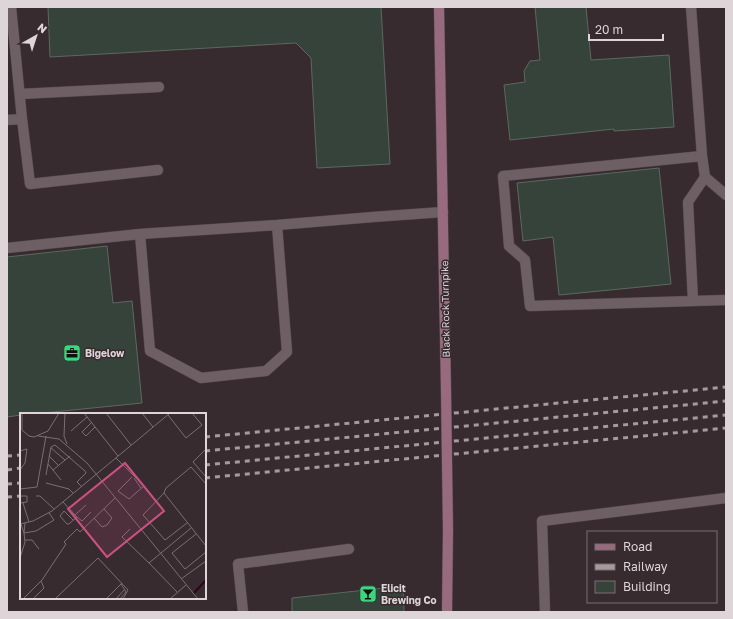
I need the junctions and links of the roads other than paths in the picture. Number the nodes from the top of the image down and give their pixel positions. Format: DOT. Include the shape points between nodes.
graph roads {
  1 [pos="11,7"];
  2 [pos="439,7"];
  3 [pos="691,7"];
  4 [pos="159,87"];
  5 [pos="20,94"];
  6 [pos="7,120"];
  7 [pos="22,120"];
  8 [pos="702,156"];
  9 [pos="158,170"];
  10 [pos="705,177"];
  11 [pos="726,195"];
  12 [pos="443,212"];
  13 [pos="277,225"];
  14 [pos="140,234"];
  15 [pos="7,248"];
  16 [pos="726,300"];
  17 [pos="693,301"];
  18 [pos="726,498"];
  19 [pos="349,549"];
  20 [pos="242,612"];
  21 [pos="447,612"];
  22 [pos="545,612"];
  1 -- 5 [label="lane"];
  2 -- 12 [label="main road, Black Rock Turnpike"];
  3 -- 8 [label="lane"];
  4 -- 5 [label="lane"];
  5 -- 7 [label="lane"];
  6 -- 7 [label="lane"];
  7 -- 9 [label="lane" via="30,184"];
  8 -- 10 [label="lane"];
  8 -- 17 [label="lane" via="503,176 509,246 524,260 530,306"];
  10 -- 11 [label="lane"];
  10 -- 17 [label="lane" via="688,202"];
  12 -- 13 [label="lane"];
  12 -- 21 [label="main road, Black Rock Turnpike, bridge"];
  13 -- 14 [label="lane"];
  13 -- 14 [label="lane" via="287,352 266,371 202,378 150,351"];
  14 -- 15 [label="lane"];
  16 -- 17 [label="lane"];
  18 -- 22 [label="lane" via="542,521"];
  19 -- 20 [label="lane" via="238,564"];
}
